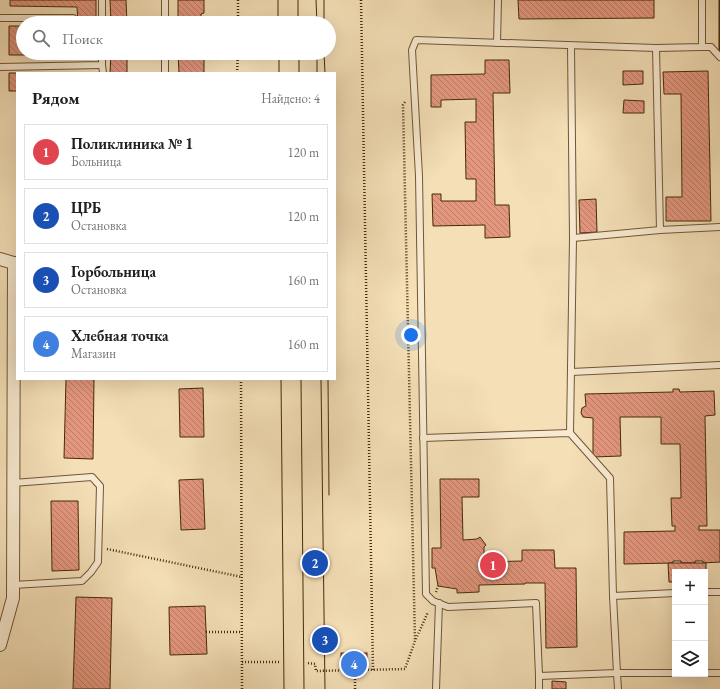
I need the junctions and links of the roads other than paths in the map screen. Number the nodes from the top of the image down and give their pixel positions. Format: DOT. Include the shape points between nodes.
graph roads {
  1 [pos="102,0"];
  2 [pos="164,0"];
  3 [pos="288,0"];
  4 [pos="498,0"];
  5 [pos="702,0"];
  6 [pos="102,16"];
  7 [pos="165,16"];
  8 [pos="288,16"];
  9 [pos="0,18"];
  10 [pos="16,18"];
  11 [pos="496,43"];
  12 [pos="571,46"];
  13 [pos="702,47"];
  14 [pos="656,48"];
  15 [pos="720,57"];
  16 [pos="102,60"];
  17 [pos="165,60"];
  18 [pos="289,60"];
  19 [pos="102,65"];
  20 [pos="0,67"];
  21 [pos="103,72"];
  22 [pos="165,72"];
  23 [pos="289,72"];
  24 [pos="720,226"];
  25 [pos="660,230"];
  26 [pos="573,238"];
  27 [pos="0,259"];
  28 [pos="16,264"];
  29 [pos="720,365"];
  30 [pos="571,372"];
  31 [pos="291,380"];
  32 [pos="570,433"];
  33 [pos="423,438"];
  34 [pos="14,483"];
  35 [pos="13,585"];
  36 [pos="708,592"];
  37 [pos="720,592"];
  38 [pos="672,593"];
  39 [pos="613,596"];
  40 [pos="436,602"];
  41 [pos="0,645"];
  42 [pos="617,673"];
  43 [pos="672,673"];
  44 [pos="708,673"];
  45 [pos="720,673"];
  46 [pos="539,676"];
  47 [pos="294,689"];
  48 [pos="436,689"];
  49 [pos="539,689"];
  50 [pos="618,689"];
  1 -- 6 [label="lane"];
  2 -- 7 [label="lane"];
  3 -- 8 [label="main road"];
  4 -- 11 [label="lane"];
  5 -- 13 [label="lane"];
  9 -- 10 [label="lane"];
  11 -- 12 [label="lane"];
  11 -- 33 [label="lane" via="416,40 412,50 419,176"];
  12 -- 14 [label="lane"];
  12 -- 26 [label="lane"];
  13 -- 14 [label="lane"];
  13 -- 15 [label="lane" via="711,47"];
  14 -- 25 [label="lane"];
  16 -- 19 [label="lane"];
  17 -- 22 [label="lane"];
  18 -- 23 [label="main road"];
  19 -- 20 [label="lane"];
  19 -- 21 [label="lane"];
  24 -- 25 [label="lane"];
  25 -- 26 [label="lane"];
  26 -- 30 [label="lane"];
  27 -- 28 [label="street"];
  28 -- 34 [label="street"];
  29 -- 30 [label="lane"];
  30 -- 32 [label="lane"];
  31 -- 47 [label="main road"];
  32 -- 33 [label="lane"];
  32 -- 39 [label="lane" via="610,478"];
  33 -- 40 [label="lane" via="426,594"];
  34 -- 35 [label="street"];
  34 -- 35 [label="lane" via="92,477 100,486 98,562 91,572 82,581"];
  35 -- 41 [label="street" via="13,598"];
  36 -- 37 [label="lane"];
  38 -- 39 [label="lane"];
  39 -- 42 [label="lane"];
  40 -- 46 [label="lane" via="448,607 536,602"];
  40 -- 48 [label="lane"];
  42 -- 43 [label="lane"];
  42 -- 46 [label="lane"];
  42 -- 50 [label="lane"];
  44 -- 45 [label="lane"];
  46 -- 49 [label="lane"];
}
